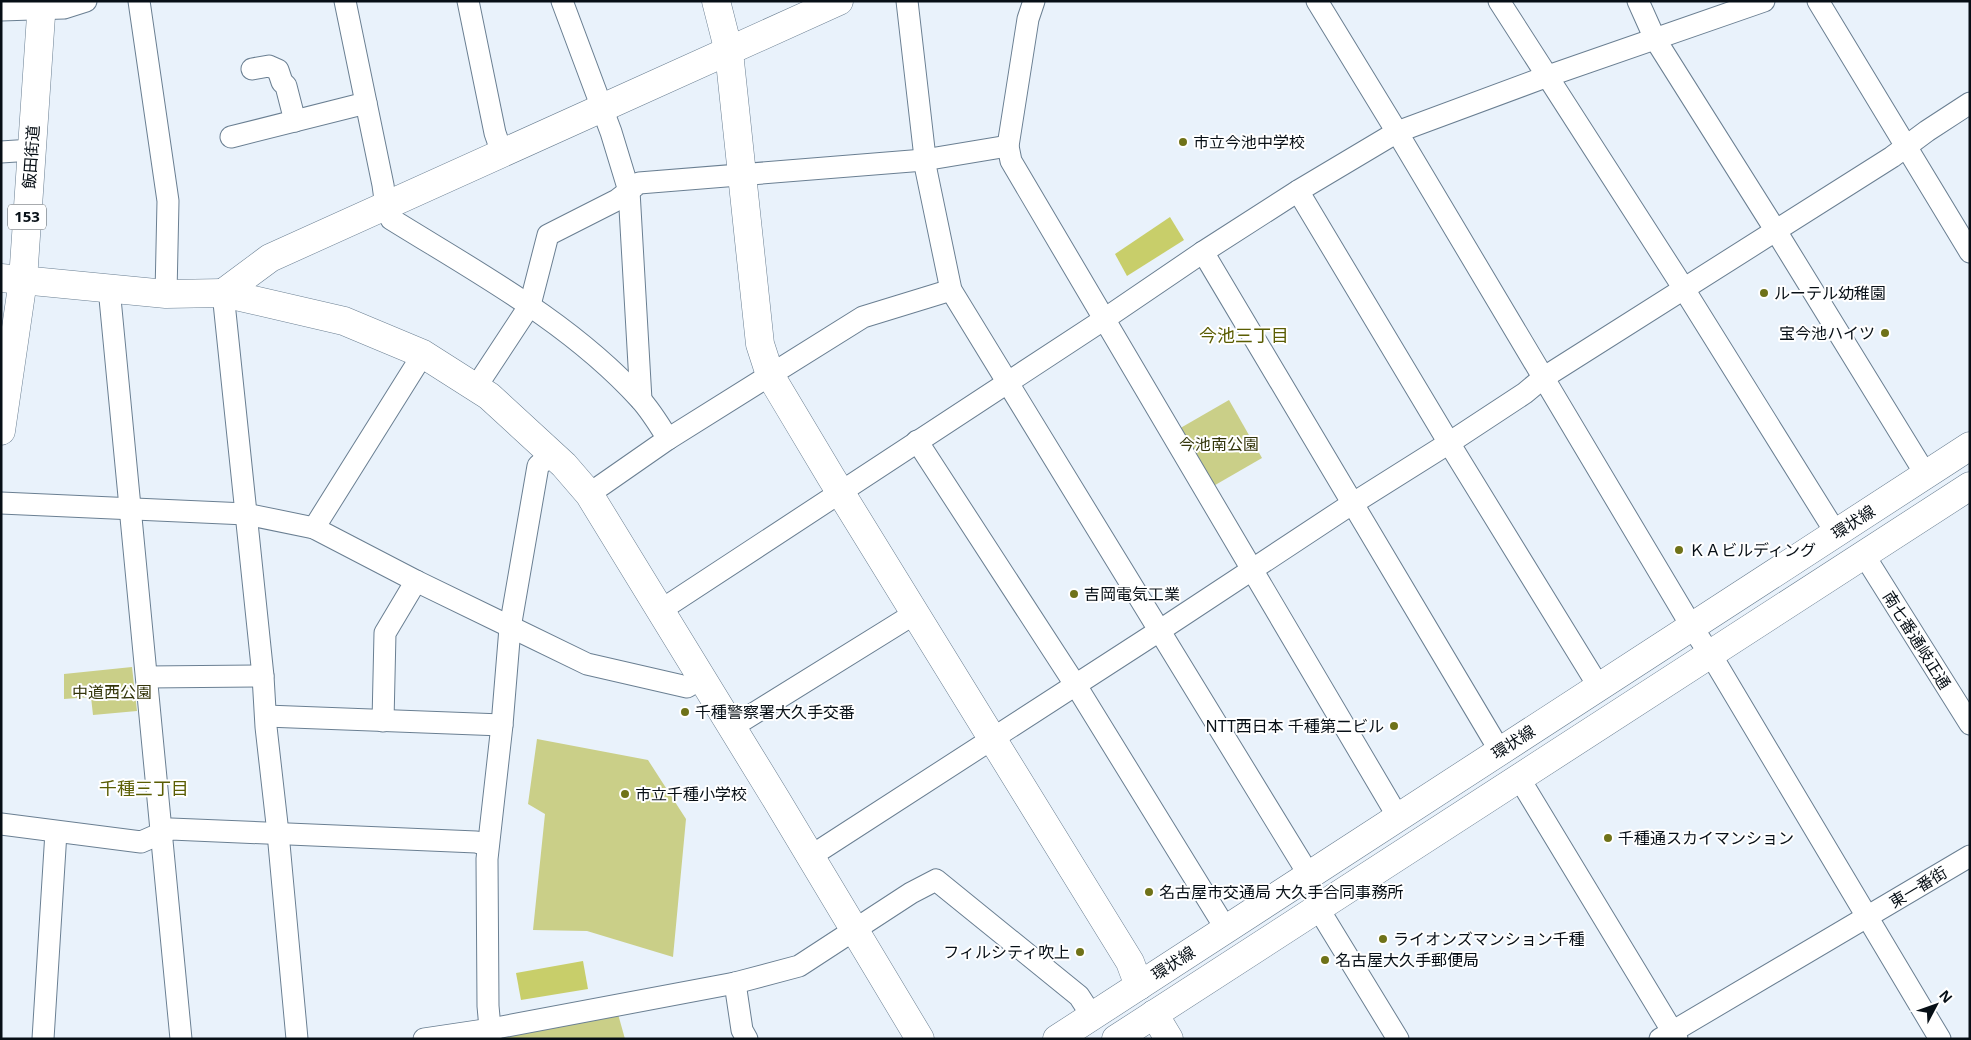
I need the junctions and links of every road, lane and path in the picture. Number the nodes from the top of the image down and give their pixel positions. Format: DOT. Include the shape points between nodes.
graph roads {
  1 [pos="86,1"];
  2 [pos="139,1"];
  3 [pos="345,1"];
  4 [pos="468,1"];
  5 [pos="562,1"];
  6 [pos="716,1"];
  7 [pos="839,1"];
  8 [pos="907,1"];
  9 [pos="1034,1"];
  10 [pos="1317,1"];
  11 [pos="1498,1"];
  12 [pos="1638,1"];
  13 [pos="1764,1"];
  14 [pos="1818,1"];
  15 [pos="42,6"];
  16 [pos="1,10"];
  17 [pos="1655,39"];
  18 [pos="729,52"];
  19 [pos="252,70"];
  20 [pos="1548,76"];
  21 [pos="366,103"];
  22 [pos="1970,103"];
  23 [pos="601,109"];
  24 [pos="295,121"];
  25 [pos="1398,132"];
  26 [pos="231,137"];
  27 [pos="1008,146"];
  28 [pos="1906,147"];
  29 [pos="32,150"];
  30 [pos="1,152"];
  31 [pos="502,153"];
  32 [pos="924,160"];
  33 [pos="742,175"];
  34 [pos="629,191"];
  35 [pos="1298,191"];
  36 [pos="386,207"];
  37 [pos="1776,231"];
  38 [pos="1203,252"];
  39 [pos="1970,252"];
  40 [pos="12,279"];
  41 [pos="108,288"];
  42 [pos="951,290"];
  43 [pos="1684,290"];
  44 [pos="223,293"];
  45 [pos="166,294"];
  46 [pos="530,305"];
  47 [pos="1104,320"];
  48 [pos="422,354"];
  49 [pos="770,375"];
  50 [pos="1543,378"];
  51 [pos="1007,382"];
  52 [pos="476,387"];
  53 [pos="641,400"];
  54 [pos="1,431"];
  55 [pos="668,439"];
  56 [pos="917,441"];
  57 [pos="1449,443"];
  58 [pos="1970,446"];
  59 [pos="552,453"];
  60 [pos="1926,475"];
  61 [pos="1970,486"];
  62 [pos="840,492"];
  63 [pos="589,494"];
  64 [pos="1,503"];
  65 [pos="1353,504"];
  66 [pos="130,508"];
  67 [pos="246,514"];
  68 [pos="314,528"];
  69 [pos="1836,533"];
  70 [pos="1864,555"];
  71 [pos="1252,570"];
  72 [pos="416,581"];
  73 [pos="661,610"];
  74 [pos="914,614"];
  75 [pos="1692,627"];
  76 [pos="510,628"];
  77 [pos="1159,631"];
  78 [pos="1711,654"];
  79 [pos="263,676"];
  80 [pos="147,677"];
  81 [pos="702,678"];
  82 [pos="1073,685"];
  83 [pos="1599,687"];
  84 [pos="383,721"];
  85 [pos="266,722"];
  86 [pos="1970,724"];
  87 [pos="502,725"];
  88 [pos="732,726"];
  89 [pos="993,738"];
  90 [pos="1500,751"];
  91 [pos="1519,778"];
  92 [pos="1398,817"];
  93 [pos="1,824"];
  94 [pos="56,832"];
  95 [pos="278,833"];
  96 [pos="161,834"];
  97 [pos="488,845"];
  98 [pos="810,856"];
  99 [pos="1970,856"];
  100 [pos="1309,875"];
  101 [pos="1318,908"];
  102 [pos="1867,918"];
  103 [pos="1226,929"];
  104 [pos="855,930"];
  105 [pos="735,983"];
  106 [pos="1138,986"];
  107 [pos="1154,1014"];
  108 [pos="1092,1016"];
  109 [pos="491,1034"];
  110 [pos="1670,1036"];
  111 [pos="43,1039"];
  112 [pos="181,1039"];
  113 [pos="298,1039"];
  114 [pos="424,1039"];
  115 [pos="747,1039"];
  116 [pos="920,1039"];
  117 [pos="1057,1039"];
  118 [pos="1116,1039"];
  119 [pos="1169,1039"];
  120 [pos="1398,1039"];
  121 [pos="1940,1039"];
  1 -- 15 [label="street" via="64,8"];
  2 -- 45 [label="street" via="168,201"];
  3 -- 21 [label="street"];
  4 -- 31 [label="street"];
  5 -- 23 [label="street"];
  6 -- 18 [label="main road"];
  7 -- 18 [label="main road"];
  8 -- 32 [label="street"];
  9 -- 27 [label="street" via="1028,19"];
  10 -- 25 [label="street"];
  11 -- 20 [label="street"];
  12 -- 17 [label="street"];
  13 -- 17 [label="street"];
  14 -- 28 [label="street"];
  15 -- 16 [label="street"];
  15 -- 29 [label="main road, 飯田街道 / 153"];
  17 -- 20 [label="street"];
  17 -- 37 [label="street"];
  18 -- 23 [label="main road"];
  18 -- 33 [label="main road"];
  19 -- 24 [label="street" via="269,66 278,70 286,86"];
  20 -- 25 [label="street"];
  20 -- 43 [label="street"];
  21 -- 24 [label="street"];
  21 -- 36 [label="street"];
  22 -- 28 [label="street"];
  23 -- 31 [label="main road"];
  23 -- 34 [label="street"];
  24 -- 26 [label="street"];
  25 -- 35 [label="street"];
  25 -- 50 [label="street"];
  27 -- 32 [label="street"];
  27 -- 47 [label="street" via="1011,161"];
  28 -- 37 [label="street"];
  28 -- 39 [label="street"];
  29 -- 30 [label="street"];
  29 -- 40 [label="main road, 飯田街道 / 153"];
  31 -- 36 [label="main road"];
  32 -- 33 [label="street"];
  32 -- 42 [label="street"];
  33 -- 34 [label="street" via="639,183"];
  33 -- 49 [label="main road" via="760,344"];
  34 -- 46 [label="street" via="548,235"];
  34 -- 53 [label="street"];
  35 -- 38 [label="street"];
  35 -- 57 [label="street"];
  36 -- 44 [label="main road" via="270,258"];
  36 -- 46 [label="street" via="392,219"];
  37 -- 43 [label="street"];
  37 -- 60 [label="street"];
  38 -- 47 [label="street"];
  38 -- 65 [label="street"];
  40 -- 41 [label="main road"];
  40 -- 54 [label="main road, 飯田街道 / 153"];
  41 -- 45 [label="main road"];
  41 -- 66 [label="street"];
  42 -- 49 [label="street" via="863,316"];
  42 -- 51 [label="street"];
  43 -- 50 [label="street"];
  43 -- 69 [label="street"];
  44 -- 45 [label="main road"];
  44 -- 48 [label="main road" via="344,321"];
  44 -- 67 [label="street"];
  46 -- 52 [label="street"];
  46 -- 53 [label="street" via="604,363"];
  47 -- 51 [label="street"];
  47 -- 71 [label="street"];
  48 -- 52 [label="main road"];
  48 -- 68 [label="street"];
  49 -- 55 [label="street"];
  49 -- 62 [label="main road"];
  50 -- 57 [label="street"];
  50 -- 75 [label="street"];
  51 -- 56 [label="street"];
  51 -- 77 [label="street"];
  52 -- 59 [label="main road"];
  53 -- 55 [label="street"];
  55 -- 63 [label="street"];
  56 -- 62 [label="street"];
  56 -- 82 [label="street"];
  57 -- 65 [label="street"];
  57 -- 83 [label="street"];
  58 -- 60 [label="main road, 環状線"];
  59 -- 63 [label="main road"];
  59 -- 76 [label="street" via="538,466"];
  60 -- 69 [label="main road, 環状線"];
  61 -- 70 [label="main road, 環状線"];
  62 -- 73 [label="street"];
  62 -- 74 [label="main road"];
  63 -- 73 [label="main road"];
  64 -- 66 [label="street"];
  65 -- 71 [label="street"];
  65 -- 90 [label="street"];
  66 -- 67 [label="street"];
  66 -- 80 [label="street"];
  67 -- 68 [label="street"];
  67 -- 79 [label="street"];
  68 -- 72 [label="street"];
  69 -- 75 [label="main road, 環状線"];
  70 -- 78 [label="main road, 環状線"];
  70 -- 86 [label="street, 南七番通岐正通"];
  71 -- 77 [label="street"];
  71 -- 92 [label="street"];
  72 -- 76 [label="street"];
  72 -- 84 [label="street" via="385,633"];
  73 -- 81 [label="main road"];
  74 -- 88 [label="street"];
  74 -- 89 [label="main road"];
  75 -- 78 [label="street"];
  75 -- 83 [label="main road, 環状線"];
  76 -- 81 [label="street" via="587,664 687,687"];
  76 -- 87 [label="street"];
  77 -- 82 [label="street"];
  77 -- 100 [label="street"];
  78 -- 91 [label="main road, 環状線"];
  78 -- 102 [label="street"];
  79 -- 80 [label="street"];
  79 -- 85 [label="street"];
  80 -- 96 [label="street"];
  81 -- 88 [label="main road"];
  82 -- 89 [label="street"];
  82 -- 103 [label="street"];
  83 -- 90 [label="main road, 環状線"];
  84 -- 85 [label="street"];
  84 -- 87 [label="street"];
  85 -- 95 [label="street"];
  87 -- 97 [label="street"];
  88 -- 98 [label="main road"];
  89 -- 98 [label="street"];
  89 -- 106 [label="main road" via="1130,962"];
  90 -- 92 [label="main road, 環状線"];
  91 -- 101 [label="main road, 環状線"];
  91 -- 110 [label="street"];
  92 -- 100 [label="main road, 環状線"];
  93 -- 94 [label="street"];
  94 -- 96 [label="street" via="141,842"];
  94 -- 111 [label="street"];
  95 -- 96 [label="street" via="171,829"];
  95 -- 97 [label="street"];
  95 -- 113 [label="street"];
  96 -- 112 [label="street"];
  97 -- 109 [label="street" via="488,1006"];
  98 -- 104 [label="main road"];
  99 -- 102 [label="street, 東一番街"];
  100 -- 103 [label="main road, 環状線"];
  101 -- 107 [label="main road, 環状線"];
  101 -- 120 [label="street"];
  102 -- 110 [label="street, 東一番街"];
  102 -- 121 [label="street"];
  103 -- 106 [label="main road, 環状線"];
  104 -- 105 [label="street" via="799,966"];
  104 -- 108 [label="street" via="936,880 1079,996"];
  104 -- 116 [label="main road"];
  105 -- 109 [label="street"];
  105 -- 115 [label="street" via="742,1030"];
  106 -- 108 [label="main road, 環状線"];
  107 -- 118 [label="main road, 環状線"];
  107 -- 119 [label="main road"];
  108 -- 117 [label="main road, 環状線"];
  109 -- 114 [label="street"];
}
